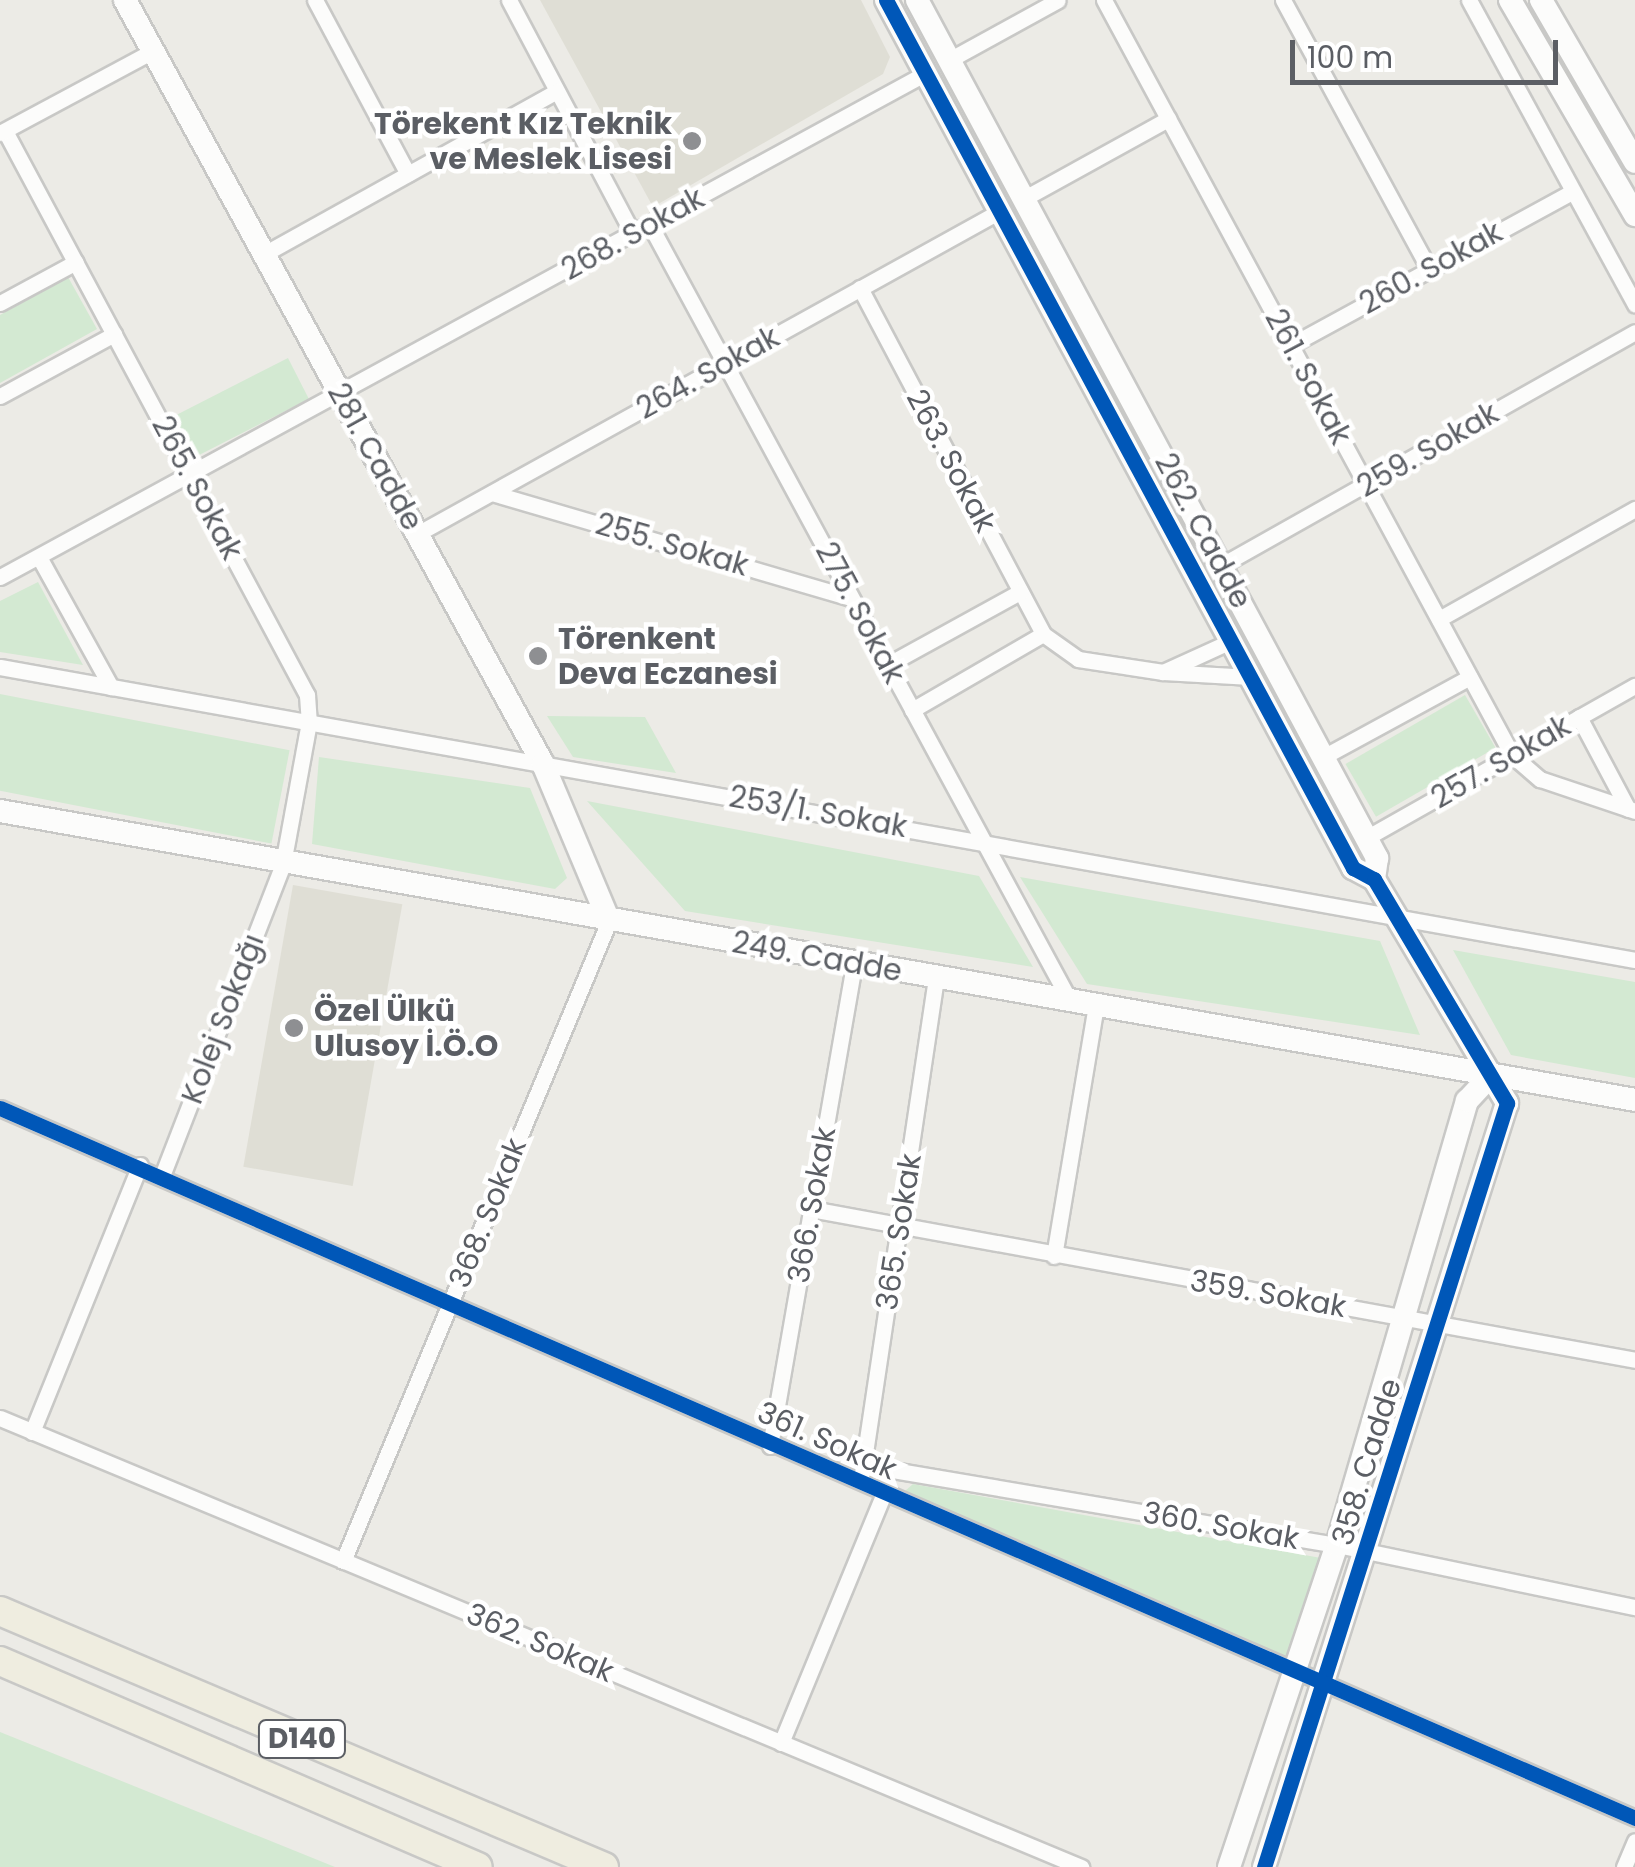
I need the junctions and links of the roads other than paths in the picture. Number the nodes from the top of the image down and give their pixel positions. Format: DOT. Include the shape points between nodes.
graph roads {
  1 [pos="125,0"];
  2 [pos="315,0"];
  3 [pos="508,0"];
  4 [pos="886,0"];
  5 [pos="917,0"];
  6 [pos="1058,0"];
  7 [pos="1104,0"];
  8 [pos="1283,0"];
  9 [pos="1469,0"];
  10 [pos="1510,0"];
  11 [pos="1541,0"];
  12 [pos="153,51"];
  13 [pos="949,60"];
  14 [pos="926,73"];
  15 [pos="557,91"];
  16 [pos="1168,118"];
  17 [pos="2,132"];
  18 [pos="1635,162"];
  19 [pos="408,174"];
  20 [pos="1572,192"];
  21 [pos="1024,199"];
  22 [pos="1000,211"];
  23 [pos="1635,215"];
  24 [pos="650,225"];
  25 [pos="633,234"];
  26 [pos="264,254"];
  27 [pos="76,262"];
  28 [pos="1429,270"];
  29 [pos="860,288"];
  30 [pos="0,303"];
  31 [pos="1635,305"];
  32 [pos="1635,332"];
  33 [pos="114,334"];
  34 [pos="1290,345"];
  35 [pos="724,364"];
  36 [pos="0,396"];
  37 [pos="341,396"];
  38 [pos="191,476"];
  39 [pos="1367,486"];
  40 [pos="492,493"];
  41 [pos="1635,509"];
  42 [pos="417,534"];
  43 [pos="39,557"];
  44 [pos="1220,566"];
  45 [pos="0,578"];
  46 [pos="1020,592"];
  47 [pos="851,598"];
  48 [pos="1439,620"];
  49 [pos="1042,634"];
  50 [pos="1231,641"];
  51 [pos="887,665"];
  52 [pos="0,667"];
  53 [pos="1163,672"];
  54 [pos="1251,677"];
  55 [pos="1470,677"];
  56 [pos="1635,686"];
  57 [pos="111,687"];
  58 [pos="912,710"];
  59 [pos="1579,717"];
  60 [pos="309,722"];
  61 [pos="1512,755"];
  62 [pos="1323,757"];
  63 [pos="542,764"];
  64 [pos="1632,810"];
  65 [pos="0,812"];
  66 [pos="1366,838"];
  67 [pos="983,842"];
  68 [pos="283,864"];
  69 [pos="1374,880"];
  70 [pos="1396,917"];
  71 [pos="609,920"];
  72 [pos="1635,960"];
  73 [pos="854,964"];
  74 [pos="936,978"];
  75 [pos="1070,1001"];
  76 [pos="1096,1006"];
  77 [pos="1490,1075"];
  78 [pos="1635,1100"];
  79 [pos="0,1108"];
  80 [pos="140,1165"];
  81 [pos="163,1174"];
  82 [pos="812,1209"];
  83 [pos="901,1226"];
  84 [pos="1054,1256"];
  85 [pos="452,1300"];
  86 [pos="1404,1318"];
  87 [pos="1439,1324"];
  88 [pos="1635,1360"];
  89 [pos="0,1418"];
  90 [pos="32,1432"];
  91 [pos="770,1446"];
  92 [pos="863,1465"];
  93 [pos="860,1485"];
  94 [pos="883,1495"];
  95 [pos="1337,1545"];
  96 [pos="1368,1554"];
  97 [pos="343,1561"];
  98 [pos="1635,1607"];
  99 [pos="0,1611"];
  100 [pos="0,1660"];
  101 [pos="1295,1674"];
  102 [pos="1326,1684"];
  103 [pos="781,1743"];
  104 [pos="1635,1818"];
  105 [pos="1635,1841"];
  106 [pos="478,1867"];
  107 [pos="604,1867"];
  108 [pos="1081,1867"];
  109 [pos="1228,1867"];
  110 [pos="1264,1867"];
  111 [pos="1624,1867"];
  1 -- 12 [label="street, 281. Cadde"];
  2 -- 19 [label="street"];
  3 -- 15 [label="street"];
  4 -- 14 [label="street, 262. Cadde"];
  5 -- 13 [label="street, 262. Cadde"];
  6 -- 13 [label="street"];
  7 -- 16 [label="street, 261. Sokak"];
  8 -- 28 [label="street"];
  9 -- 20 [label="street"];
  10 -- 23 [label="street"];
  11 -- 18 [label="street"];
  12 -- 17 [label="street"];
  12 -- 26 [label="street, 281. Cadde"];
  13 -- 14 [label="street"];
  13 -- 21 [label="street, 262. Cadde"];
  14 -- 22 [label="street, 262. Cadde"];
  14 -- 24 [label="street, 268. Sokak"];
  15 -- 19 [label="street"];
  15 -- 25 [label="street"];
  16 -- 21 [label="street"];
  16 -- 34 [label="street, 261. Sokak"];
  17 -- 27 [label="street, 265. Sokak"];
  19 -- 26 [label="street"];
  20 -- 28 [label="street, 260. Sokak"];
  20 -- 31 [label="street"];
  21 -- 44 [label="street, 262. Cadde"];
  22 -- 29 [label="street, 264. Sokak"];
  22 -- 50 [label="street, 262. Cadde"];
  24 -- 25 [label="street, 268. Sokak"];
  24 -- 35 [label="street, 275. Sokak"];
  25 -- 37 [label="street, 268. Sokak"];
  26 -- 37 [label="street, 281. Cadde"];
  27 -- 30 [label="street"];
  27 -- 33 [label="street, 265. Sokak"];
  28 -- 34 [label="street, 260. Sokak"];
  29 -- 35 [label="street, 264. Sokak"];
  29 -- 46 [label="street, 263. Sokak"];
  32 -- 39 [label="street, 259. Sokak"];
  33 -- 36 [label="street"];
  33 -- 38 [label="street, 265. Sokak"];
  34 -- 39 [label="street, 261. Sokak"];
  35 -- 40 [label="street, 264. Sokak"];
  35 -- 47 [label="street, 275. Sokak"];
  37 -- 38 [label="street, 268. Sokak"];
  37 -- 42 [label="street, 281. Cadde"];
  38 -- 43 [label="street, 268. Sokak"];
  38 -- 60 [label="street, 265. Sokak" via="302,681"];
  39 -- 44 [label="street, 259. Sokak"];
  39 -- 48 [label="street, 261. Sokak"];
  40 -- 42 [label="street, 264. Sokak"];
  40 -- 47 [label="street, 255. Sokak"];
  41 -- 48 [label="street"];
  42 -- 63 [label="street, 281. Cadde"];
  43 -- 45 [label="street, 268. Sokak"];
  43 -- 57 [label="street"];
  44 -- 62 [label="street, 262. Cadde"];
  46 -- 49 [label="street, 263. Sokak"];
  46 -- 51 [label="street"];
  47 -- 51 [label="street, 275. Sokak"];
  48 -- 55 [label="street, 261. Sokak"];
  49 -- 53 [label="street" via="1078,659"];
  49 -- 58 [label="street"];
  50 -- 53 [label="street"];
  50 -- 54 [label="street, 262. Cadde"];
  51 -- 58 [label="street, 275. Sokak"];
  52 -- 57 [label="street, 253/1. Sokak"];
  53 -- 54 [label="street"];
  54 -- 69 [label="street, 262. Cadde" via="1353,868"];
  55 -- 61 [label="street, 261. Sokak"];
  55 -- 62 [label="street"];
  56 -- 59 [label="street, 257. Sokak"];
  57 -- 60 [label="street, 253/1. Sokak"];
  58 -- 67 [label="street, 275. Sokak"];
  59 -- 61 [label="street, 257. Sokak"];
  59 -- 64 [label="street"];
  60 -- 63 [label="street, 253/1. Sokak"];
  60 -- 68 [label="street, 265. Sokak"];
  61 -- 64 [label="street" via="1540,779"];
  61 -- 66 [label="street, 257. Sokak"];
  62 -- 66 [label="street, 262. Cadde"];
  63 -- 67 [label="street, 253/1. Sokak"];
  63 -- 71 [label="street, 281. Cadde"];
  65 -- 68 [label="street, 249. Cadde"];
  66 -- 69 [label="street, 262. Cadde" via="1377,858"];
  67 -- 70 [label="street, 253/1. Sokak"];
  67 -- 75 [label="street, 275. Sokak"];
  68 -- 71 [label="street, 249. Cadde"];
  68 -- 81 [label="street, Kolej Sokağı"];
  69 -- 70 [label="street, 262. Cadde"];
  70 -- 72 [label="street, 253/1. Sokak"];
  70 -- 77 [label="street, 262. Cadde"];
  71 -- 73 [label="street, 249. Cadde"];
  71 -- 85 [label="street, 368. Sokak"];
  73 -- 74 [label="street, 249. Cadde"];
  73 -- 82 [label="street, 366. Sokak"];
  74 -- 75 [label="street, 249. Cadde"];
  74 -- 83 [label="street, 365. Sokak"];
  75 -- 76 [label="street, 249. Cadde"];
  76 -- 77 [label="street, 249. Cadde"];
  76 -- 84 [label="street"];
  77 -- 78 [label="street, 249. Cadde"];
  77 -- 86 [label="street, 358. Cadde" via="1468,1101"];
  77 -- 87 [label="street, 358. Cadde" via="1507,1104"];
  79 -- 80 [label="street, 361. Sokak"];
  80 -- 81 [label="street, 361. Sokak"];
  80 -- 90 [label="street"];
  81 -- 85 [label="street, 361. Sokak"];
  82 -- 83 [label="street, 359. Sokak"];
  82 -- 91 [label="street, 366. Sokak"];
  83 -- 84 [label="street, 359. Sokak"];
  83 -- 92 [label="street, 365. Sokak"];
  84 -- 86 [label="street, 359. Sokak"];
  85 -- 91 [label="street, 361. Sokak"];
  85 -- 97 [label="street, 368. Sokak"];
  86 -- 87 [label="street, 359. Sokak"];
  86 -- 95 [label="street, 358. Cadde"];
  87 -- 88 [label="street, 359. Sokak"];
  87 -- 96 [label="street, 358. Cadde"];
  89 -- 90 [label="street, 362. Sokak"];
  90 -- 97 [label="street, 362. Sokak"];
  91 -- 93 [label="street, 361. Sokak"];
  92 -- 93 [label="street, 365. Sokak"];
  92 -- 95 [label="street, 360. Sokak"];
  93 -- 94 [label="street, 361. Sokak"];
  94 -- 101 [label="street, 361. Sokak"];
  94 -- 103 [label="street"];
  95 -- 96 [label="street, 360. Sokak"];
  95 -- 101 [label="street, 358. Cadde"];
  96 -- 98 [label="street, 360. Sokak"];
  96 -- 102 [label="street, 358. Cadde"];
  97 -- 103 [label="street, 362. Sokak"];
  99 -- 107 [label="highway, D140"];
  100 -- 106 [label="highway, D140"];
  101 -- 102 [label="street, 361. Sokak"];
  101 -- 109 [label="street, 358. Cadde"];
  102 -- 104 [label="street, 361. Sokak"];
  102 -- 110 [label="street, 358. Cadde"];
  103 -- 108 [label="street, 362. Sokak"];
  105 -- 111 [label="street"];
}
